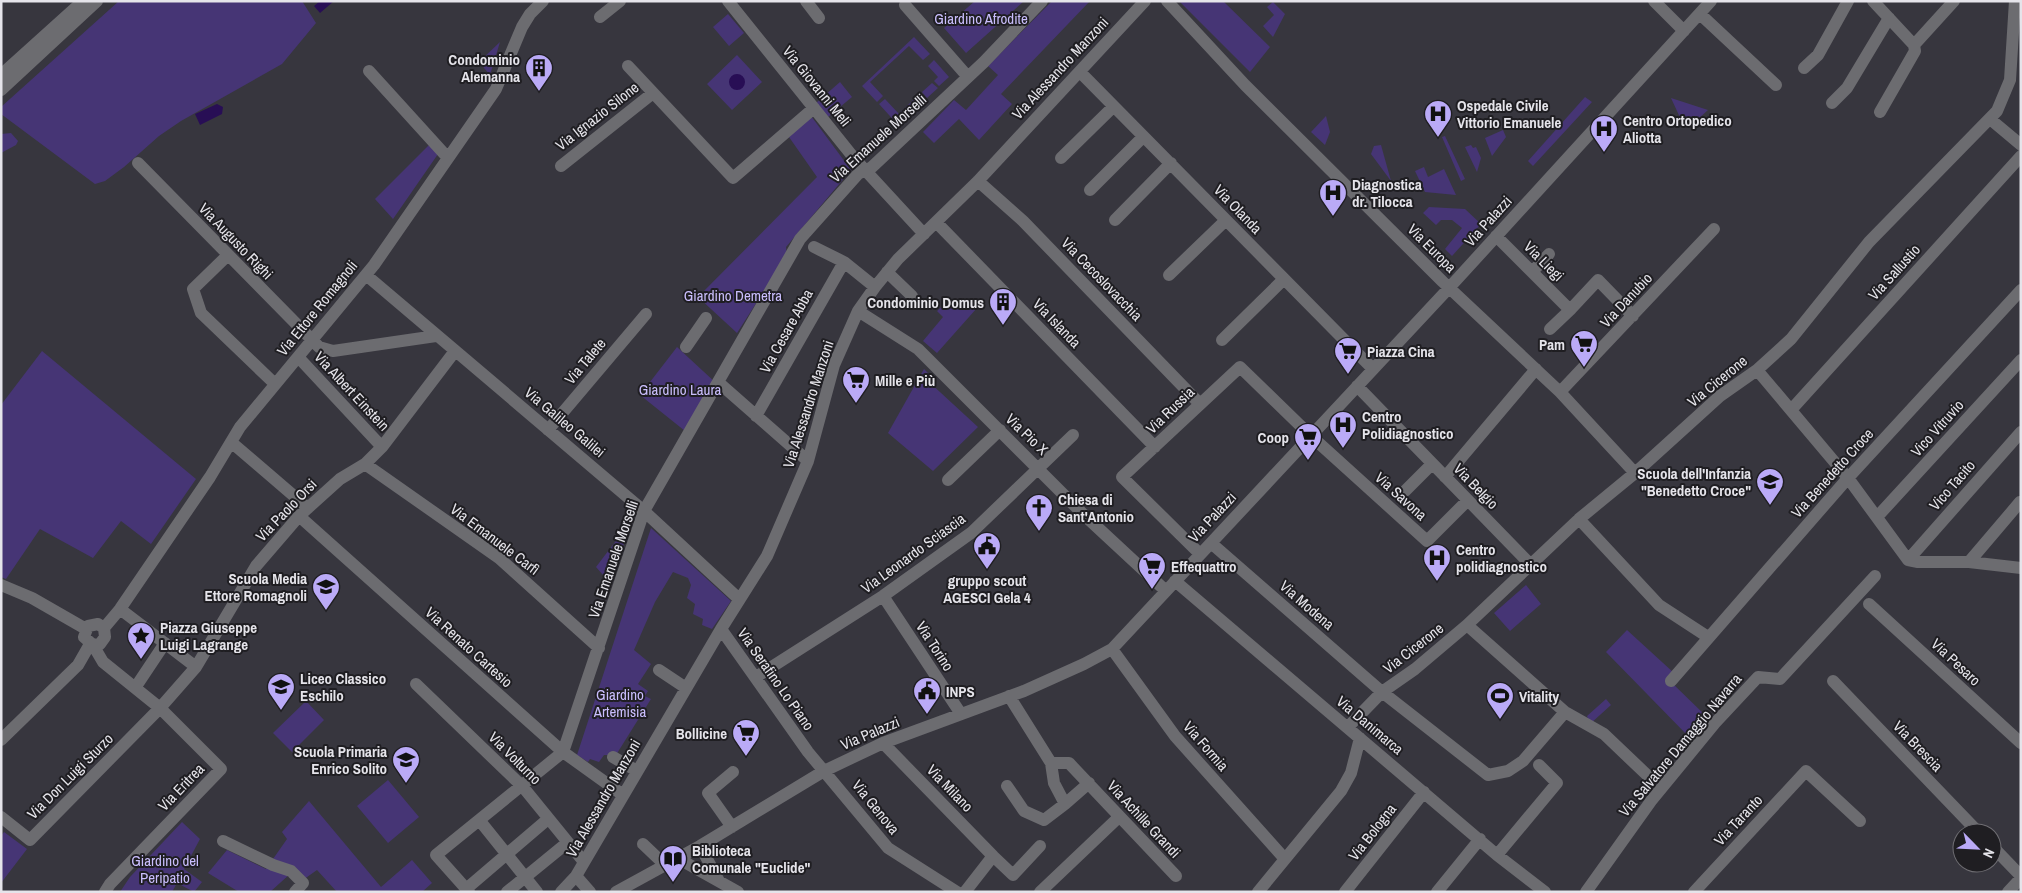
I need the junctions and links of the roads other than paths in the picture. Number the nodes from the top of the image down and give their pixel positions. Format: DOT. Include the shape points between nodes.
graph roads {
  1 [pos="83,1"];
  2 [pos="97,1"];
  3 [pos="543,1"];
  4 [pos="620,1"];
  5 [pos="728,1"];
  6 [pos="806,1"];
  7 [pos="1042,1"];
  8 [pos="1145,1"];
  9 [pos="1167,1"];
  10 [pos="1654,1"];
  11 [pos="1712,1"];
  12 [pos="1848,1"];
  13 [pos="1873,1"];
  14 [pos="1954,1"];
  15 [pos="2015,1"];
  16 [pos="905,5"];
  17 [pos="1700,14"];
  18 [pos="600,17"];
  19 [pos="819,18"];
  20 [pos="1888,18"];
  21 [pos="1684,31"];
  22 [pos="2018,33"];
  23 [pos="1914,45"];
  24 [pos="628,66"];
  25 [pos="1804,68"];
  26 [pos="369,71"];
  27 [pos="1080,72"];
  28 [pos="1,75"];
  29 [pos="968,77"];
  30 [pos="1776,85"];
  31 [pos="1,90"];
  32 [pos="653,93"];
  33 [pos="1832,103"];
  34 [pos="1113,107"];
  35 [pos="814,108"];
  36 [pos="1880,112"];
  37 [pos="1990,120"];
  38 [pos="1143,137"];
  39 [pos="2021,145"];
  40 [pos="2021,156"];
  41 [pos="448,158"];
  42 [pos="1061,158"];
  43 [pos="138,163"];
  44 [pos="1170,164"];
  45 [pos="561,166"];
  46 [pos="866,170"];
  47 [pos="978,181"];
  48 [pos="1090,190"];
  49 [pos="1115,220"];
  50 [pos="1226,220"];
  51 [pos="936,222"];
  52 [pos="1714,229"];
  53 [pos="924,234"];
  54 [pos="1496,236"];
  55 [pos="814,247"];
  56 [pos="1549,254"];
  57 [pos="227,256"];
  58 [pos="844,262"];
  59 [pos="887,272"];
  60 [pos="1532,272"];
  61 [pos="366,275"];
  62 [pos="1169,275"];
  63 [pos="1284,279"];
  64 [pos="874,287"];
  65 [pos="1449,288"];
  66 [pos="2021,290"];
  67 [pos="912,296"];
  68 [pos="1570,310"];
  69 [pos="858,311"];
  70 [pos="646,314"];
  71 [pos="1633,316"];
  72 [pos="706,318"];
  73 [pos="1550,329"];
  74 [pos="436,336"];
  75 [pos="1222,340"];
  76 [pos="312,341"];
  77 [pos="686,347"];
  78 [pos="455,351"];
  79 [pos="299,358"];
  80 [pos="2021,360"];
  81 [pos="1373,369"];
  82 [pos="1536,369"];
  83 [pos="1757,370"];
  84 [pos="718,382"];
  85 [pos="275,384"];
  86 [pos="1357,386"];
  87 [pos="1560,392"];
  88 [pos="1200,404"];
  89 [pos="1791,410"];
  90 [pos="756,416"];
  91 [pos="548,430"];
  92 [pos="1000,430"];
  93 [pos="2021,432"];
  94 [pos="1073,435"];
  95 [pos="1311,436"];
  96 [pos="231,442"];
  97 [pos="382,447"];
  98 [pos="1155,447"];
  99 [pos="808,461"];
  100 [pos="365,464"];
  101 [pos="1432,464"];
  102 [pos="1039,468"];
  103 [pos="1635,473"];
  104 [pos="1445,477"];
  105 [pos="1848,478"];
  106 [pos="948,480"];
  107 [pos="1405,490"];
  108 [pos="1468,500"];
  109 [pos="2020,502"];
  110 [pos="644,511"];
  111 [pos="304,512"];
  112 [pos="1877,517"];
  113 [pos="1579,519"];
  114 [pos="1211,543"];
  115 [pos="1200,554"];
  116 [pos="1908,560"];
  117 [pos="1969,562"];
  118 [pos="1531,565"];
  119 [pos="2021,568"];
  120 [pos="1874,576"];
  121 [pos="1175,581"];
  122 [pos="1,584"];
  123 [pos="1166,591"];
  124 [pos="883,596"];
  125 [pos="739,599"];
  126 [pos="1869,604"];
  127 [pos="120,610"];
  128 [pos="1467,625"];
  129 [pos="104,628"];
  130 [pos="86,629"];
  131 [pos="721,629"];
  132 [pos="1708,637"];
  133 [pos="165,643"];
  134 [pos="92,645"];
  135 [pos="599,648"];
  136 [pos="1112,648"];
  137 [pos="196,667"];
  138 [pos="659,670"];
  139 [pos="756,677"];
  140 [pos="1671,681"];
  141 [pos="1833,681"];
  142 [pos="416,684"];
  143 [pos="135,688"];
  144 [pos="686,688"];
  145 [pos="1382,692"];
  146 [pos="1009,696"];
  147 [pos="160,708"];
  148 [pos="1565,712"];
  149 [pos="961,714"];
  150 [pos="1348,727"];
  151 [pos="1360,738"];
  152 [pos="1,740"];
  153 [pos="884,742"];
  154 [pos="2021,743"];
  155 [pos="563,752"];
  156 [pos="613,757"];
  157 [pos="1051,763"];
  158 [pos="1538,766"];
  159 [pos="637,771"];
  160 [pos="824,771"];
  161 [pos="733,772"];
  162 [pos="1646,775"];
  163 [pos="1089,784"];
  164 [pos="1007,786"];
  165 [pos="523,787"];
  166 [pos="1424,792"];
  167 [pos="624,795"];
  168 [pos="1065,804"];
  169 [pos="1119,816"];
  170 [pos="1,817"];
  171 [pos="548,819"];
  172 [pos="480,821"];
  173 [pos="1860,821"];
  174 [pos="1970,823"];
  175 [pos="732,827"];
  176 [pos="1480,839"];
  177 [pos="223,841"];
  178 [pos="567,843"];
  179 [pos="643,844"];
  180 [pos="700,846"];
  181 [pos="1040,846"];
  182 [pos="507,854"];
  183 [pos="1497,855"];
  184 [pos="680,856"];
  185 [pos="993,856"];
  186 [pos="2002,857"];
  187 [pos="1284,858"];
  188 [pos="665,864"];
  189 [pos="579,870"];
  190 [pos="525,876"];
  191 [pos="1176,876"];
  192 [pos="2021,877"];
  193 [pos="720,882"];
  194 [pos="1530,887"];
  195 [pos="468,890"];
  196 [pos="105,892"];
  197 [pos="295,892"];
  198 [pos="507,892"];
  199 [pos="537,892"];
  200 [pos="561,892"];
  201 [pos="590,892"];
  202 [pos="616,892"];
  203 [pos="738,892"];
  204 [pos="956,892"];
  205 [pos="965,892"];
  206 [pos="1040,892"];
  207 [pos="1258,892"];
  208 [pos="1345,892"];
  209 [pos="1437,892"];
  210 [pos="1545,892"];
  211 [pos="1586,892"];
  212 [pos="1694,892"];
  213 [pos="2008,892"];
  1 -- 28 [label="street"];
  2 -- 31 [label="street"];
  3 -- 41 [label="street, Via Ettore Romagnoli" via="522,27 496,89"];
  4 -- 18 [label="street"];
  5 -- 35 [label="street, Via Giovanni Meli"];
  6 -- 19 [label="street"];
  7 -- 29 [label="street, Via Emanuele Morselli"];
  8 -- 27 [label="street, Via Alessandro Manzoni"];
  9 -- 65 [label="street, Via Europa" via="1245,85"];
  10 -- 21 [label="street"];
  11 -- 17 [label="street, Via Palazzi"];
  12 -- 25 [label="street" via="1818,55"];
  13 -- 20 [label="street"];
  14 -- 23 [label="street"];
  15 -- 22 [label="street, Via Cicerone"];
  16 -- 29 [label="street"];
  17 -- 21 [label="street, Via Palazzi"];
  17 -- 30 [label="street"];
  20 -- 23 [label="street"];
  20 -- 33 [label="street" via="1847,88"];
  21 -- 54 [label="street, Via Palazzi"];
  22 -- 37 [label="street, Via Cicerone" via="2010,80 2001,105"];
  23 -- 36 [label="street" via="1915,51"];
  24 -- 32 [label="street, Via Ignazio Silone"];
  26 -- 41 [label="street"];
  27 -- 34 [label="street, Via Olanda"];
  27 -- 47 [label="street, Via Alessandro Manzoni"];
  29 -- 46 [label="street, Via Emanuele Morselli"];
  32 -- 35 [label="street, Via Ignazio Silone" via="733,178"];
  32 -- 45 [label="street, Via Ignazio Silone"];
  34 -- 38 [label="street, Via Olanda"];
  34 -- 42 [label="street"];
  35 -- 46 [label="street, Via Giovanni Meli"];
  37 -- 39 [label="street"];
  37 -- 83 [label="street, Via Cicerone" via="1869,242 1791,339"];
  38 -- 44 [label="street, Via Olanda"];
  38 -- 48 [label="street"];
  40 -- 89 [label="street, Via Sallustio"];
  41 -- 61 [label="street, Via Ettore Romagnoli"];
  43 -- 57 [label="street, Via Augusto Righi"];
  44 -- 49 [label="street"];
  44 -- 50 [label="street, Via Olanda"];
  46 -- 53 [label="street, Via Giovanni Meli"];
  46 -- 84 [label="street, Via Emanuele Morselli" via="858,174 800,239"];
  47 -- 51 [label="street, Via Alessandro Manzoni"];
  47 -- 88 [label="street, Via Cecoslovacchia" via="1023,221"];
  50 -- 62 [label="street"];
  50 -- 63 [label="street, Via Olanda"];
  51 -- 53 [label="street, Via Alessandro Manzoni"];
  51 -- 98 [label="street, Via Islanda"];
  52 -- 71 [label="street, Via Danubio"];
  53 -- 59 [label="street, Via Alessandro Manzoni"];
  54 -- 60 [label="street, Via Liegi"];
  54 -- 65 [label="street, Via Palazzi"];
  55 -- 58 [label="street"];
  56 -- 60 [label="street"];
  57 -- 76 [label="street, Via Augusto Righi"];
  57 -- 85 [label="street" via="193,289 201,313"];
  58 -- 64 [label="street"];
  58 -- 90 [label="street, Via Cesare Abba"];
  59 -- 64 [label="street, Via Alessandro Manzoni"];
  59 -- 67 [label="street"];
  60 -- 68 [label="street, Via Liegi"];
  61 -- 74 [label="street, Via Galileo Galilei"];
  61 -- 76 [label="street, Via Ettore Romagnoli"];
  63 -- 75 [label="street"];
  63 -- 81 [label="street, Via Olanda"];
  64 -- 69 [label="street, Via Alessandro Manzoni"];
  65 -- 81 [label="street, Via Palazzi"];
  65 -- 82 [label="street, Via Europa"];
  66 -- 105 [label="street, Via Benedetto Croce"];
  68 -- 71 [label="street" via="1598,280"];
  68 -- 73 [label="street"];
  69 -- 92 [label="street, Via Pio X" via="918,349"];
  69 -- 99 [label="street, Via Alessandro Manzoni" via="834,365"];
  70 -- 91 [label="street, Via Talete"];
  71 -- 87 [label="street, Via Danubio"];
  72 -- 77 [label="street"];
  74 -- 76 [label="street" via="333,351"];
  74 -- 78 [label="street, Via Galileo Galilei"];
  76 -- 79 [label="street, Via Ettore Romagnoli"];
  78 -- 91 [label="street, Via Galileo Galilei"];
  78 -- 97 [label="street, Via Paolo Orsi"];
  79 -- 85 [label="street, Via Ettore Romagnoli"];
  79 -- 97 [label="street, Via Albert Einstein"];
  80 -- 112 [label="street, Vico Vitruvio"];
  81 -- 86 [label="street, Via Palazzi"];
  82 -- 87 [label="street, Via Europa"];
  82 -- 104 [label="street"];
  83 -- 89 [label="street"];
  83 -- 103 [label="street, Via Cicerone" via="1720,396"];
  84 -- 90 [label="street"];
  84 -- 110 [label="street, Via Emanuele Morselli"];
  85 -- 96 [label="street, Via Ettore Romagnoli"];
  86 -- 95 [label="street, Via Palazzi"];
  86 -- 101 [label="street, Via Belgio"];
  87 -- 103 [label="street, Via Europa"];
  88 -- 95 [label="street, Via Russia" via="1240,367"];
  88 -- 98 [label="street, Via Russia"];
  89 -- 105 [label="street"];
  90 -- 99 [label="street"];
  91 -- 110 [label="street, Via Galileo Galilei"];
  92 -- 102 [label="street, Via Pio X"];
  92 -- 106 [label="street"];
  93 -- 116 [label="street, Vico Tacito"];
  94 -- 102 [label="street, Via Leonardo Sciascia"];
  95 -- 108 [label="street, Via Savona" via="1427,542"];
  95 -- 114 [label="street, Via Palazzi"];
  96 -- 111 [label="street, Via Renato Cartesio"];
  96 -- 127 [label="street, Via Ettore Romagnoli"];
  97 -- 100 [label="street, Via Paolo Orsi"];
  98 -- 115 [label="street, Via Russia" via="1122,477"];
  99 -- 125 [label="street, Via Alessandro Manzoni" via="767,556"];
  100 -- 111 [label="street, Via Paolo Orsi" via="340,479"];
  100 -- 135 [label="street, Via Emanuele Carfì" via="499,558"];
  101 -- 104 [label="street, Via Belgio"];
  101 -- 107 [label="street"];
  102 -- 123 [label="street, Via Pio X"];
  102 -- 124 [label="street, Via Leonardo Sciascia" via="971,532"];
  103 -- 113 [label="street, Via Cicerone"];
  104 -- 108 [label="street, Via Belgio"];
  105 -- 112 [label="street"];
  105 -- 132 [label="street, Via Benedetto Croce"];
  108 -- 118 [label="street, Via Belgio"];
  109 -- 117 [label="street"];
  110 -- 125 [label="street, Via Galileo Galilei"];
  110 -- 135 [label="street, Via Emanuele Morselli"];
  111 -- 137 [label="street, Via Paolo Orsi" via="256,566"];
  111 -- 155 [label="street, Via Renato Cartesio"];
  112 -- 116 [label="street"];
  113 -- 118 [label="street, Via Cicerone"];
  113 -- 132 [label="street" via="1659,605"];
  114 -- 115 [label="street, Via Palazzi"];
  114 -- 145 [label="street, Via Modena"];
  115 -- 121 [label="street, Via Palazzi"];
  116 -- 117 [label="street"];
  117 -- 119 [label="street"];
  118 -- 128 [label="street, Via Cicerone"];
  120 -- 211 [label="street, Via Salvatore Damaggio Navarra" via="1780,679 1758,677 1725,712 1651,801"];
  121 -- 123 [label="street, Via Palazzi"];
  121 -- 150 [label="street, Via Danimarca"];
  122 -- 130 [label="street"];
  123 -- 136 [label="street, Via Palazzi"];
  124 -- 139 [label="street, Via Leonardo Sciascia"];
  124 -- 149 [label="street, Via Torino"];
  125 -- 131 [label="street, Via Alessandro Manzoni"];
  126 -- 154 [label="street, Via Pesaro"];
  127 -- 129 [label="street, Via Ettore Romagnoli"];
  127 -- 133 [label="street"];
  128 -- 145 [label="street, Via Cicerone"];
  128 -- 148 [label="street"];
  129 -- 130 [label="street" via="95,624"];
  129 -- 134 [label="street" via="104,641"];
  130 -- 134 [label="street" via="84,637"];
  131 -- 139 [label="street, Via Serafino Lo Piano"];
  131 -- 144 [label="street, Via Alessandro Manzoni"];
  132 -- 140 [label="street, Via Benedetto Croce"];
  133 -- 137 [label="street"];
  133 -- 143 [label="street"];
  134 -- 143 [label="street" via="103,662"];
  134 -- 152 [label="street" via="78,666"];
  135 -- 155 [label="street, Via Emanuele Morselli"];
  136 -- 146 [label="street, Via Palazzi" via="1084,664"];
  136 -- 187 [label="street, Via Formia" via="1175,736"];
  137 -- 147 [label="street, Via Paolo Orsi"];
  138 -- 144 [label="street"];
  139 -- 160 [label="street, Via Serafino Lo Piano"];
  141 -- 174 [label="street, Via Brescia"];
  142 -- 165 [label="street, Via Volturno"];
  143 -- 147 [label="street"];
  144 -- 159 [label="street, Via Alessandro Manzoni"];
  145 -- 148 [label="street, Via Modena" via="1488,775 1508,771 1523,761"];
  145 -- 150 [label="street, Via Cicerone"];
  146 -- 149 [label="street, Via Palazzi"];
  146 -- 157 [label="street"];
  147 -- 170 [label="street, Via Don Luigi Sturzo" via="30,840"];
  147 -- 196 [label="street, Via Eritrea" via="221,769"];
  148 -- 162 [label="street" via="1604,734"];
  149 -- 153 [label="street, Via Palazzi"];
  150 -- 151 [label="street, Via Danimarca"];
  151 -- 166 [label="street, Via Danimarca"];
  151 -- 187 [label="street" via="1351,773 1341,791"];
  153 -- 160 [label="street, Via Palazzi"];
  153 -- 185 [label="street, Via Milano"];
  155 -- 165 [label="street"];
  155 -- 167 [label="street, Via Renato Cartesio"];
  156 -- 159 [label="street"];
  157 -- 163 [label="street, Via Achille Grandi" via="1069,763"];
  157 -- 168 [label="street" via="1054,783"];
  158 -- 183 [label="street" via="1557,783"];
  159 -- 167 [label="street, Via Alessandro Manzoni"];
  160 -- 175 [label="street, Via Palazzi"];
  160 -- 204 [label="street, Via Genova" via="888,848"];
  161 -- 175 [label="street" via="708,793"];
  163 -- 168 [label="street, Via Achille Grandi"];
  163 -- 169 [label="street, Via Achille Grandi"];
  164 -- 168 [label="street, Via Achille Grandi" via="1024,811 1044,820"];
  165 -- 171 [label="street, Via Volturno"];
  165 -- 172 [label="street"];
  166 -- 176 [label="street, Via Danimarca"];
  166 -- 208 [label="street, Via Bologna"];
  167 -- 189 [label="street, Via Alessandro Manzoni"];
  169 -- 191 [label="street, Via Achille Grandi"];
  169 -- 206 [label="street"];
  171 -- 178 [label="street, Via Volturno"];
  171 -- 182 [label="street"];
  172 -- 182 [label="street"];
  172 -- 195 [label="street" via="436,856"];
  173 -- 212 [label="street, Via Taranto" via="1806,771"];
  175 -- 180 [label="street, Via Palazzi"];
  176 -- 183 [label="street, Via Danimarca"];
  176 -- 209 [label="street"];
  177 -- 197 [label="street" via="291,870 303,882"];
  178 -- 189 [label="street, Via Volturno"];
  178 -- 190 [label="street"];
  179 -- 188 [label="street"];
  180 -- 184 [label="street, Via Palazzi"];
  180 -- 193 [label="street"];
  181 -- 185 [label="street, Via Milano" via="1013,875"];
  182 -- 190 [label="street"];
  182 -- 195 [label="street"];
  183 -- 194 [label="street, Via Danimarca"];
  184 -- 188 [label="street, Via Palazzi"];
  184 -- 193 [label="street"];
  185 -- 205 [label="street"];
  186 -- 192 [label="street"];
  187 -- 207 [label="street"];
  188 -- 202 [label="street, Via Palazzi"];
  189 -- 200 [label="street, Via Alessandro Manzoni"];
  189 -- 201 [label="street, Via Volturno"];
  190 -- 198 [label="street"];
  190 -- 199 [label="street"];
  192 -- 213 [label="street"];
  193 -- 203 [label="street"];
  194 -- 210 [label="street, Via Danimarca"];
}
